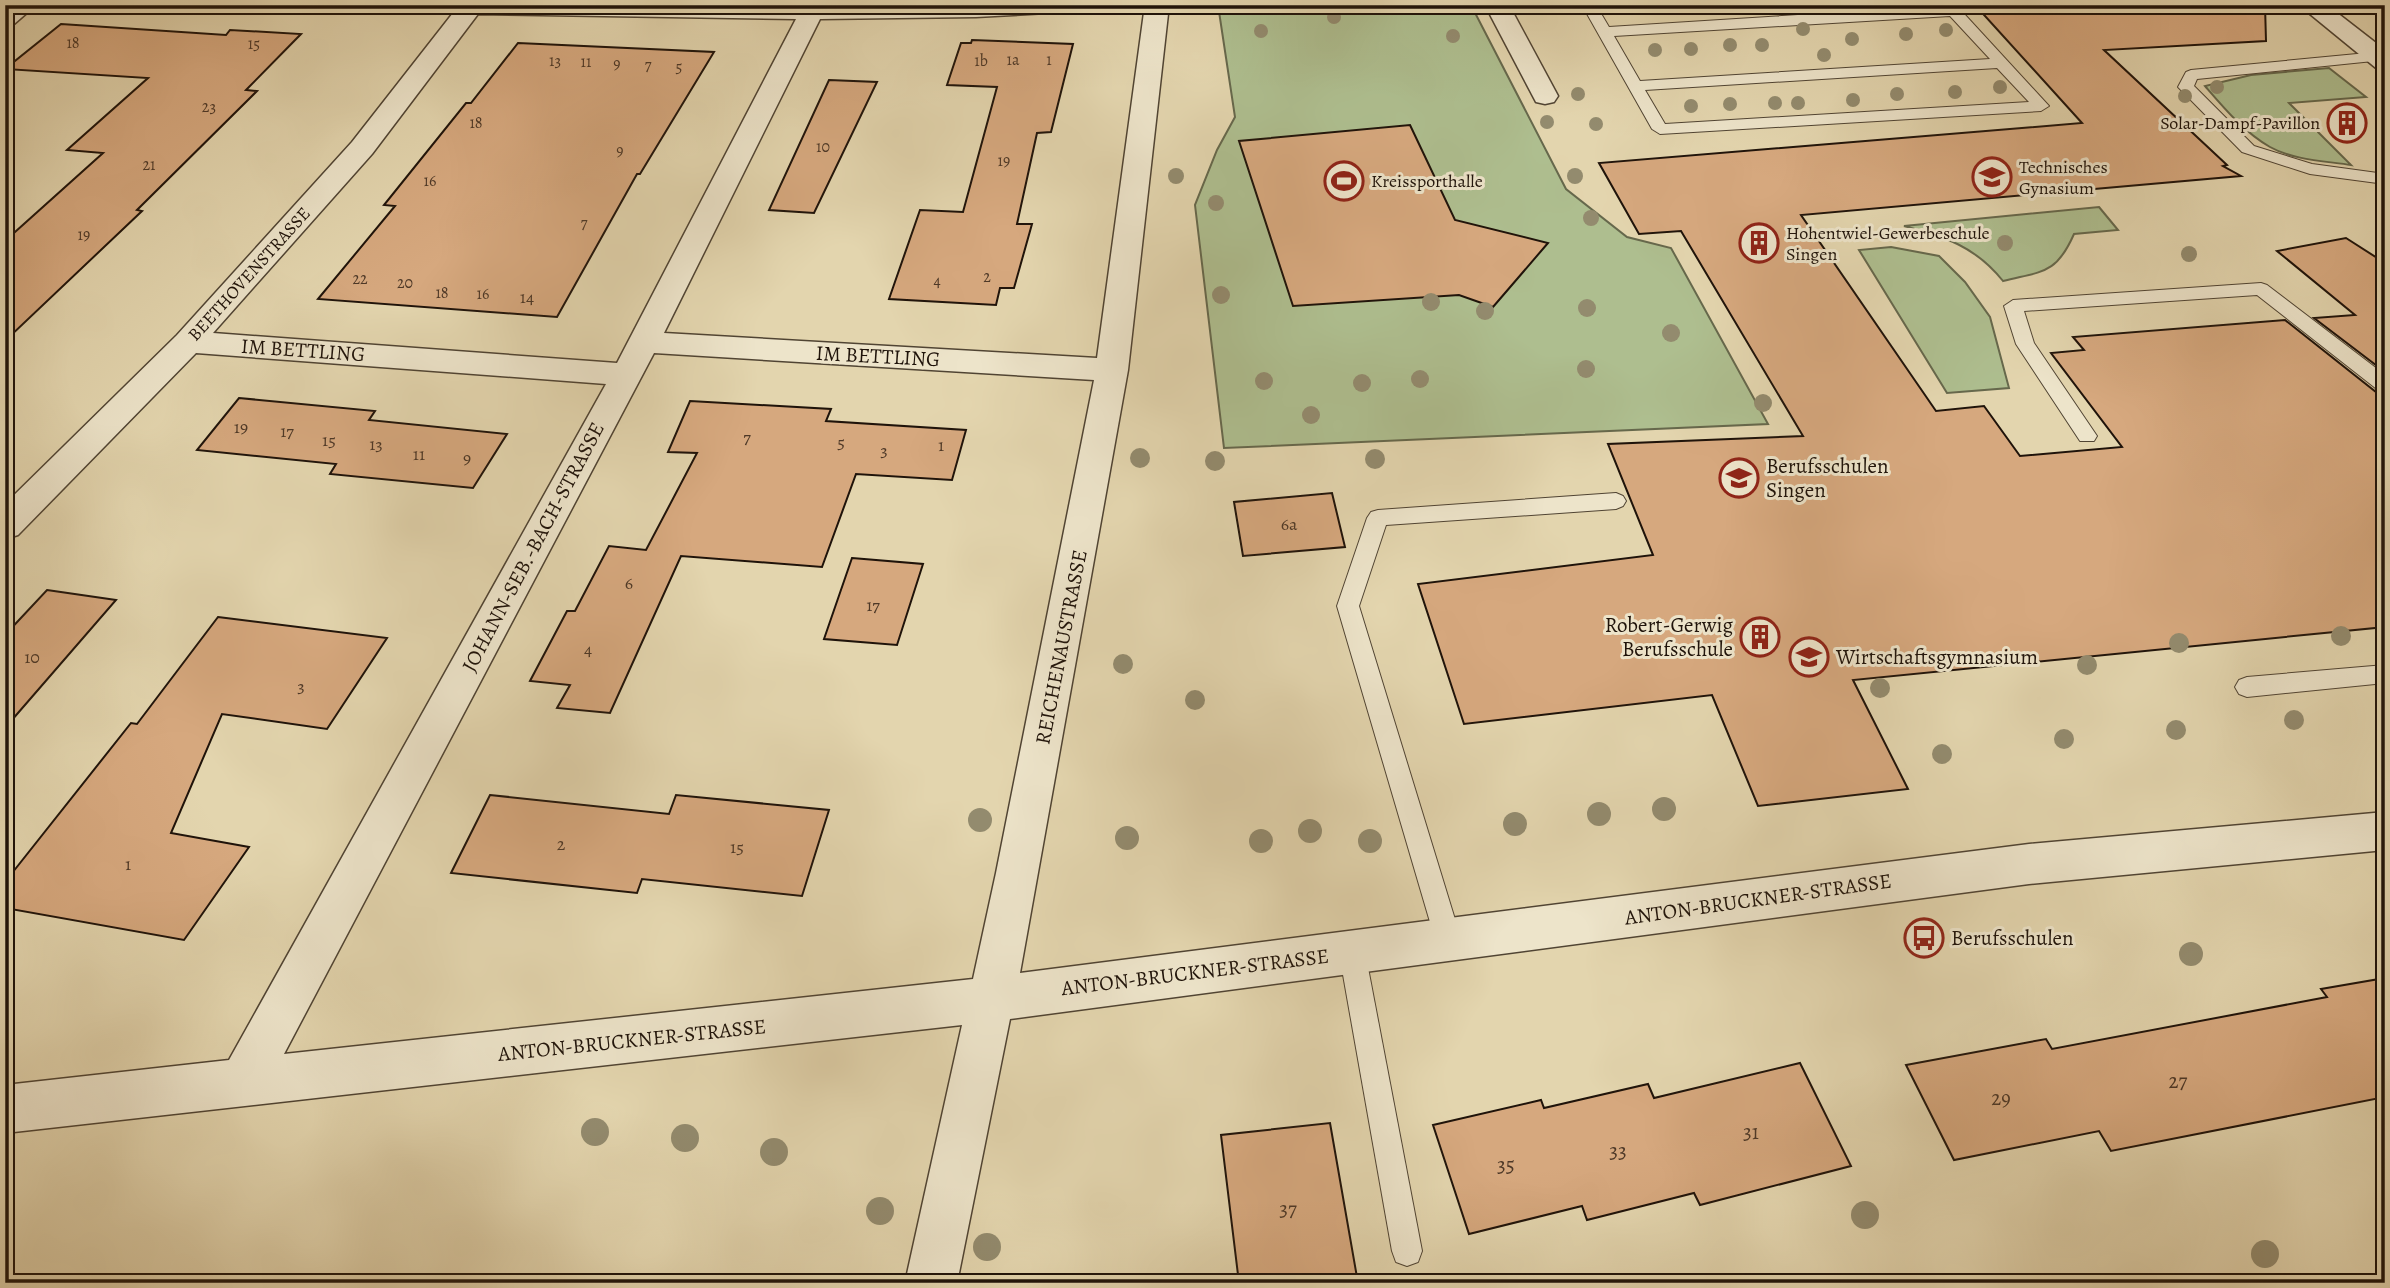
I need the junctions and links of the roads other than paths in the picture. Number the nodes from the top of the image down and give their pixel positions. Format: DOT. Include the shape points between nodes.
graph roads {
  1 [pos="24,5"];
  2 [pos="441,5"];
  3 [pos="1065,5"];
  4 [pos="1157,5"];
  5 [pos="1497,5"];
  6 [pos="1588,5"];
  7 [pos="2311,5"];
  8 [pos="472,6"];
  9 [pos="1951,8"];
  10 [pos="813,9"];
  11 [pos="5,19"];
  12 [pos="1603,32"];
  13 [pos="2381,60"];
  14 [pos="2001,63"];
  15 [pos="1635,86"];
  16 [pos="1545,96"];
  17 [pos="2385,179"];
  18 [pos="188,342"];
  19 [pos="643,342"];
  20 [pos="1112,370"];
  21 [pos="627,375"];
  22 [pos="2385,384"];
  23 [pos="2087,436"];
  24 [pos="1616,500"];
  25 [pos="5,526"];
  26 [pos="2385,674"];
  27 [pos="2247,687"];
  28 [pos="2385,831"];
  29 [pos="1448,939"];
  30 [pos="1352,952"];
  31 [pos="992,999"];
  32 [pos="242,1084"];
  33 [pos="5,1109"];
  34 [pos="1407,1251"];
  35 [pos="931,1283"];
  1 -- 11 [label="street"];
  2 -- 8 [label="street"];
  3 -- 10 [label="street" via="976,10"];
  4 -- 20 [label="street, REICHENAUSTRASSE"];
  5 -- 16 [label="street"];
  6 -- 12 [label="lane"];
  7 -- 13 [label="street"];
  8 -- 10 [label="street"];
  8 -- 18 [label="street, BEETHOVENSTRASSE" via="362,148"];
  9 -- 12 [label="lane"];
  9 -- 14 [label="lane"];
  10 -- 19 [label="street, JOHANN-SEB.-BACH-STRASSE"];
  12 -- 15 [label="lane"];
  13 -- 17 [label="lane" via="2191,75 2186,87 2248,149 2310,169"];
  14 -- 15 [label="lane"];
  14 -- 15 [label="lane" via="2041,106 1660,129"];
  18 -- 21 [label="street, IM BETTLING"];
  18 -- 25 [label="street, BEETHOVENSTRASSE"];
  19 -- 20 [label="street, IM BETTLING"];
  19 -- 21 [label="street, JOHANN-SEB.-BACH-STRASSE"];
  20 -- 31 [label="street, REICHENAUSTRASSE"];
  21 -- 32 [label="street, JOHANN-SEB.-BACH-STRASSE"];
  22 -- 23 [label="lane" via="2261,289 2013,306 2025,344"];
  24 -- 29 [label="lane" via="1378,518 1348,606"];
  26 -- 27 [label="lane"];
  28 -- 29 [label="street, ANTON-BRUCKNER-STRASSE" via="2029,863"];
  29 -- 30 [label="street, ANTON-BRUCKNER-STRASSE"];
  30 -- 31 [label="street, ANTON-BRUCKNER-STRASSE"];
  30 -- 34 [label="lane"];
  31 -- 32 [label="street, ANTON-BRUCKNER-STRASSE"];
  31 -- 35 [label="street, REICHENAUSTRASSE"];
  32 -- 33 [label="street, ANTON-BRUCKNER-STRASSE"];
}
